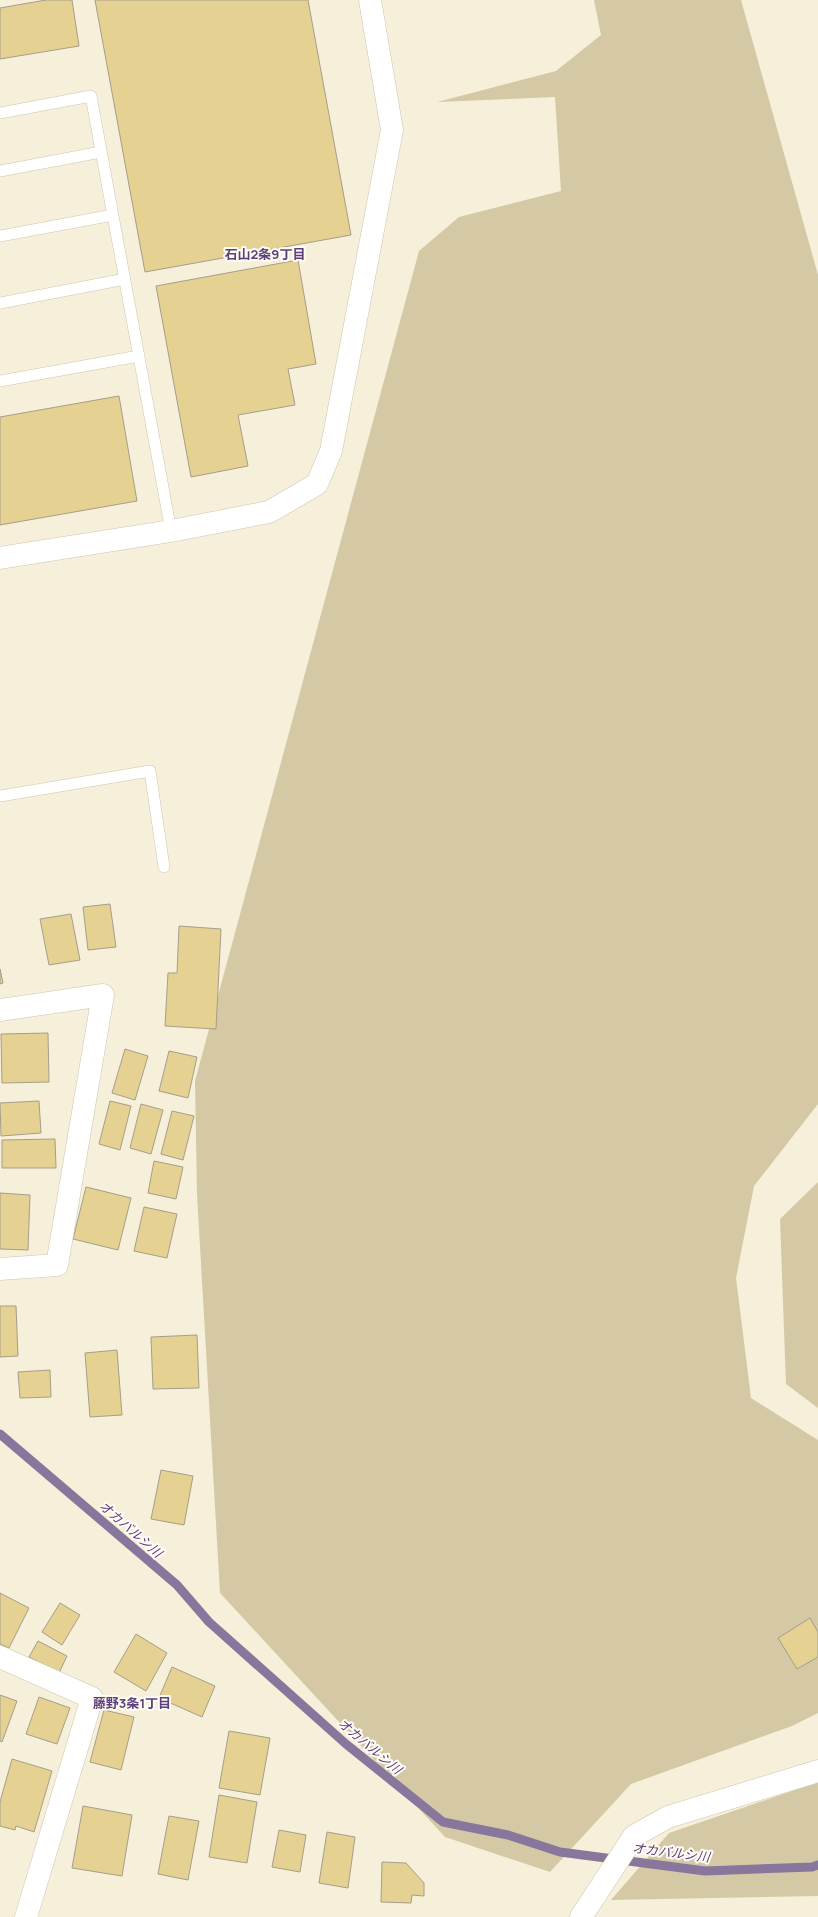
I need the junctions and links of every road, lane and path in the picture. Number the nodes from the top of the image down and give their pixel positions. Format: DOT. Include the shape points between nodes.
graph roads {
  1 [pos="370,0"];
  2 [pos="0,113"];
  3 [pos="101,152"];
  4 [pos="0,171"];
  5 [pos="112,215"];
  6 [pos="0,236"];
  7 [pos="124,279"];
  8 [pos="0,303"];
  9 [pos="139,356"];
  10 [pos="0,381"];
  11 [pos="171,531"];
  12 [pos="0,558"];
  13 [pos="0,796"];
  14 [pos="164,868"];
  15 [pos="0,1010"];
  16 [pos="0,1269"];
  17 [pos="0,1657"];
  18 [pos="818,1770"];
  19 [pos="585,1911"];
  20 [pos="26,1917"];
  1 -- 11 [label="street" via="392,130 331,452 317,484 269,512"];
  2 -- 3 [label="lane" via="91,96"];
  3 -- 4 [label="lane"];
  3 -- 5 [label="lane"];
  5 -- 6 [label="lane"];
  5 -- 7 [label="lane"];
  7 -- 8 [label="lane"];
  7 -- 9 [label="lane"];
  9 -- 10 [label="lane"];
  9 -- 11 [label="lane"];
  11 -- 12 [label="street"];
  13 -- 14 [label="lane" via="150,771"];
  15 -- 16 [label="street" via="103,995 57,1265"];
  17 -- 20 [label="street" via="92,1698"];
  18 -- 19 [label="street" via="668,1817 634,1836"];
}
